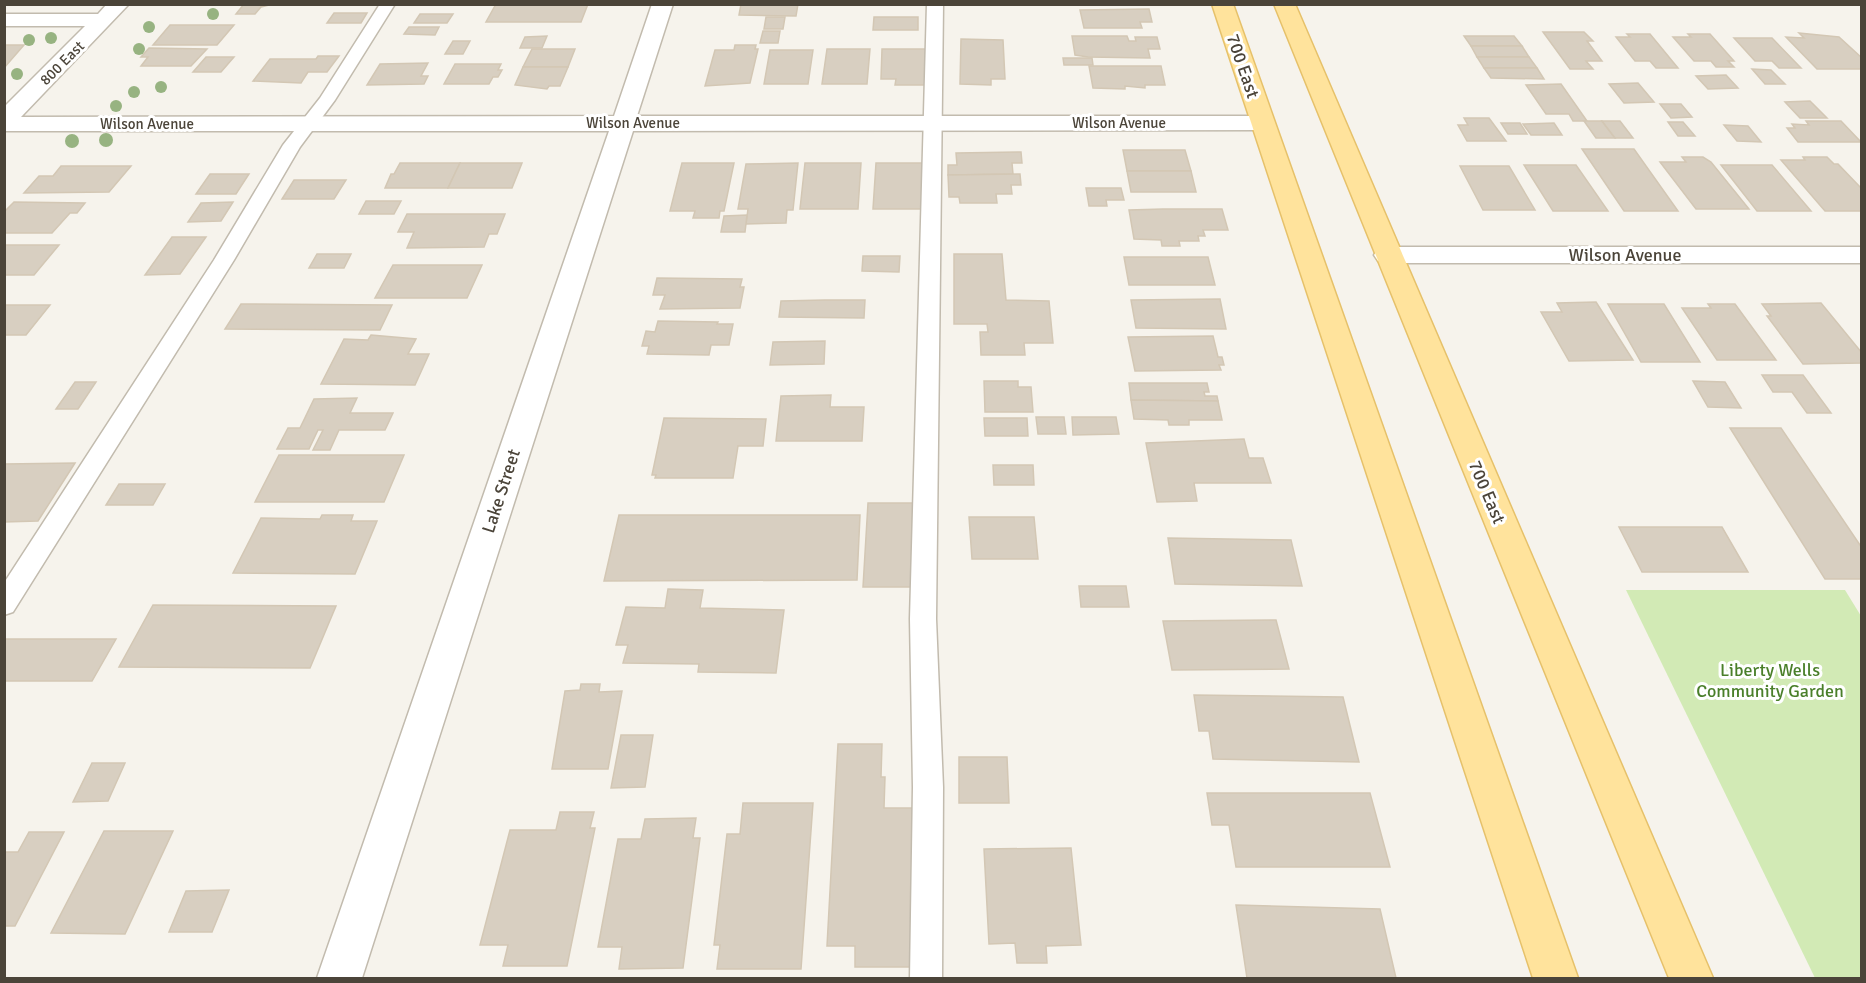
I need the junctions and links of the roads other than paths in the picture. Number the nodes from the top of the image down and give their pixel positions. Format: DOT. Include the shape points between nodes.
graph roads {
  1 [pos="388,4"];
  2 [pos="663,4"];
  3 [pos="935,4"];
  4 [pos="1222,4"];
  5 [pos="1284,4"];
  6 [pos="112,12"];
  7 [pos="4,20"];
  8 [pos="4,122"];
  9 [pos="309,123"];
  10 [pos="623,123"];
  11 [pos="932,123"];
  12 [pos="1262,123"];
  13 [pos="1389,255"];
  14 [pos="1862,255"];
  15 [pos="4,605"];
  16 [pos="339,978"];
  17 [pos="926,978"];
  18 [pos="1556,978"];
  19 [pos="1691,978"];
  1 -- 9 [label="lane"];
  2 -- 10 [label="street, Lake Street"];
  3 -- 11 [label="lane"];
  4 -- 12 [label="main road, 700 East"];
  5 -- 13 [label="main road, 700 East"];
  6 -- 7 [label="street"];
  6 -- 8 [label="street, 800 East"];
  8 -- 9 [label="street, Wilson Avenue"];
  9 -- 10 [label="street, Wilson Avenue"];
  9 -- 15 [label="lane"];
  10 -- 11 [label="street, Wilson Avenue"];
  10 -- 16 [label="street, Lake Street"];
  11 -- 12 [label="street, Wilson Avenue"];
  11 -- 17 [label="lane" via="923,619 928,787"];
  12 -- 18 [label="main road, 700 East"];
  13 -- 14 [label="street, Wilson Avenue"];
  13 -- 19 [label="main road, 700 East"];
}
